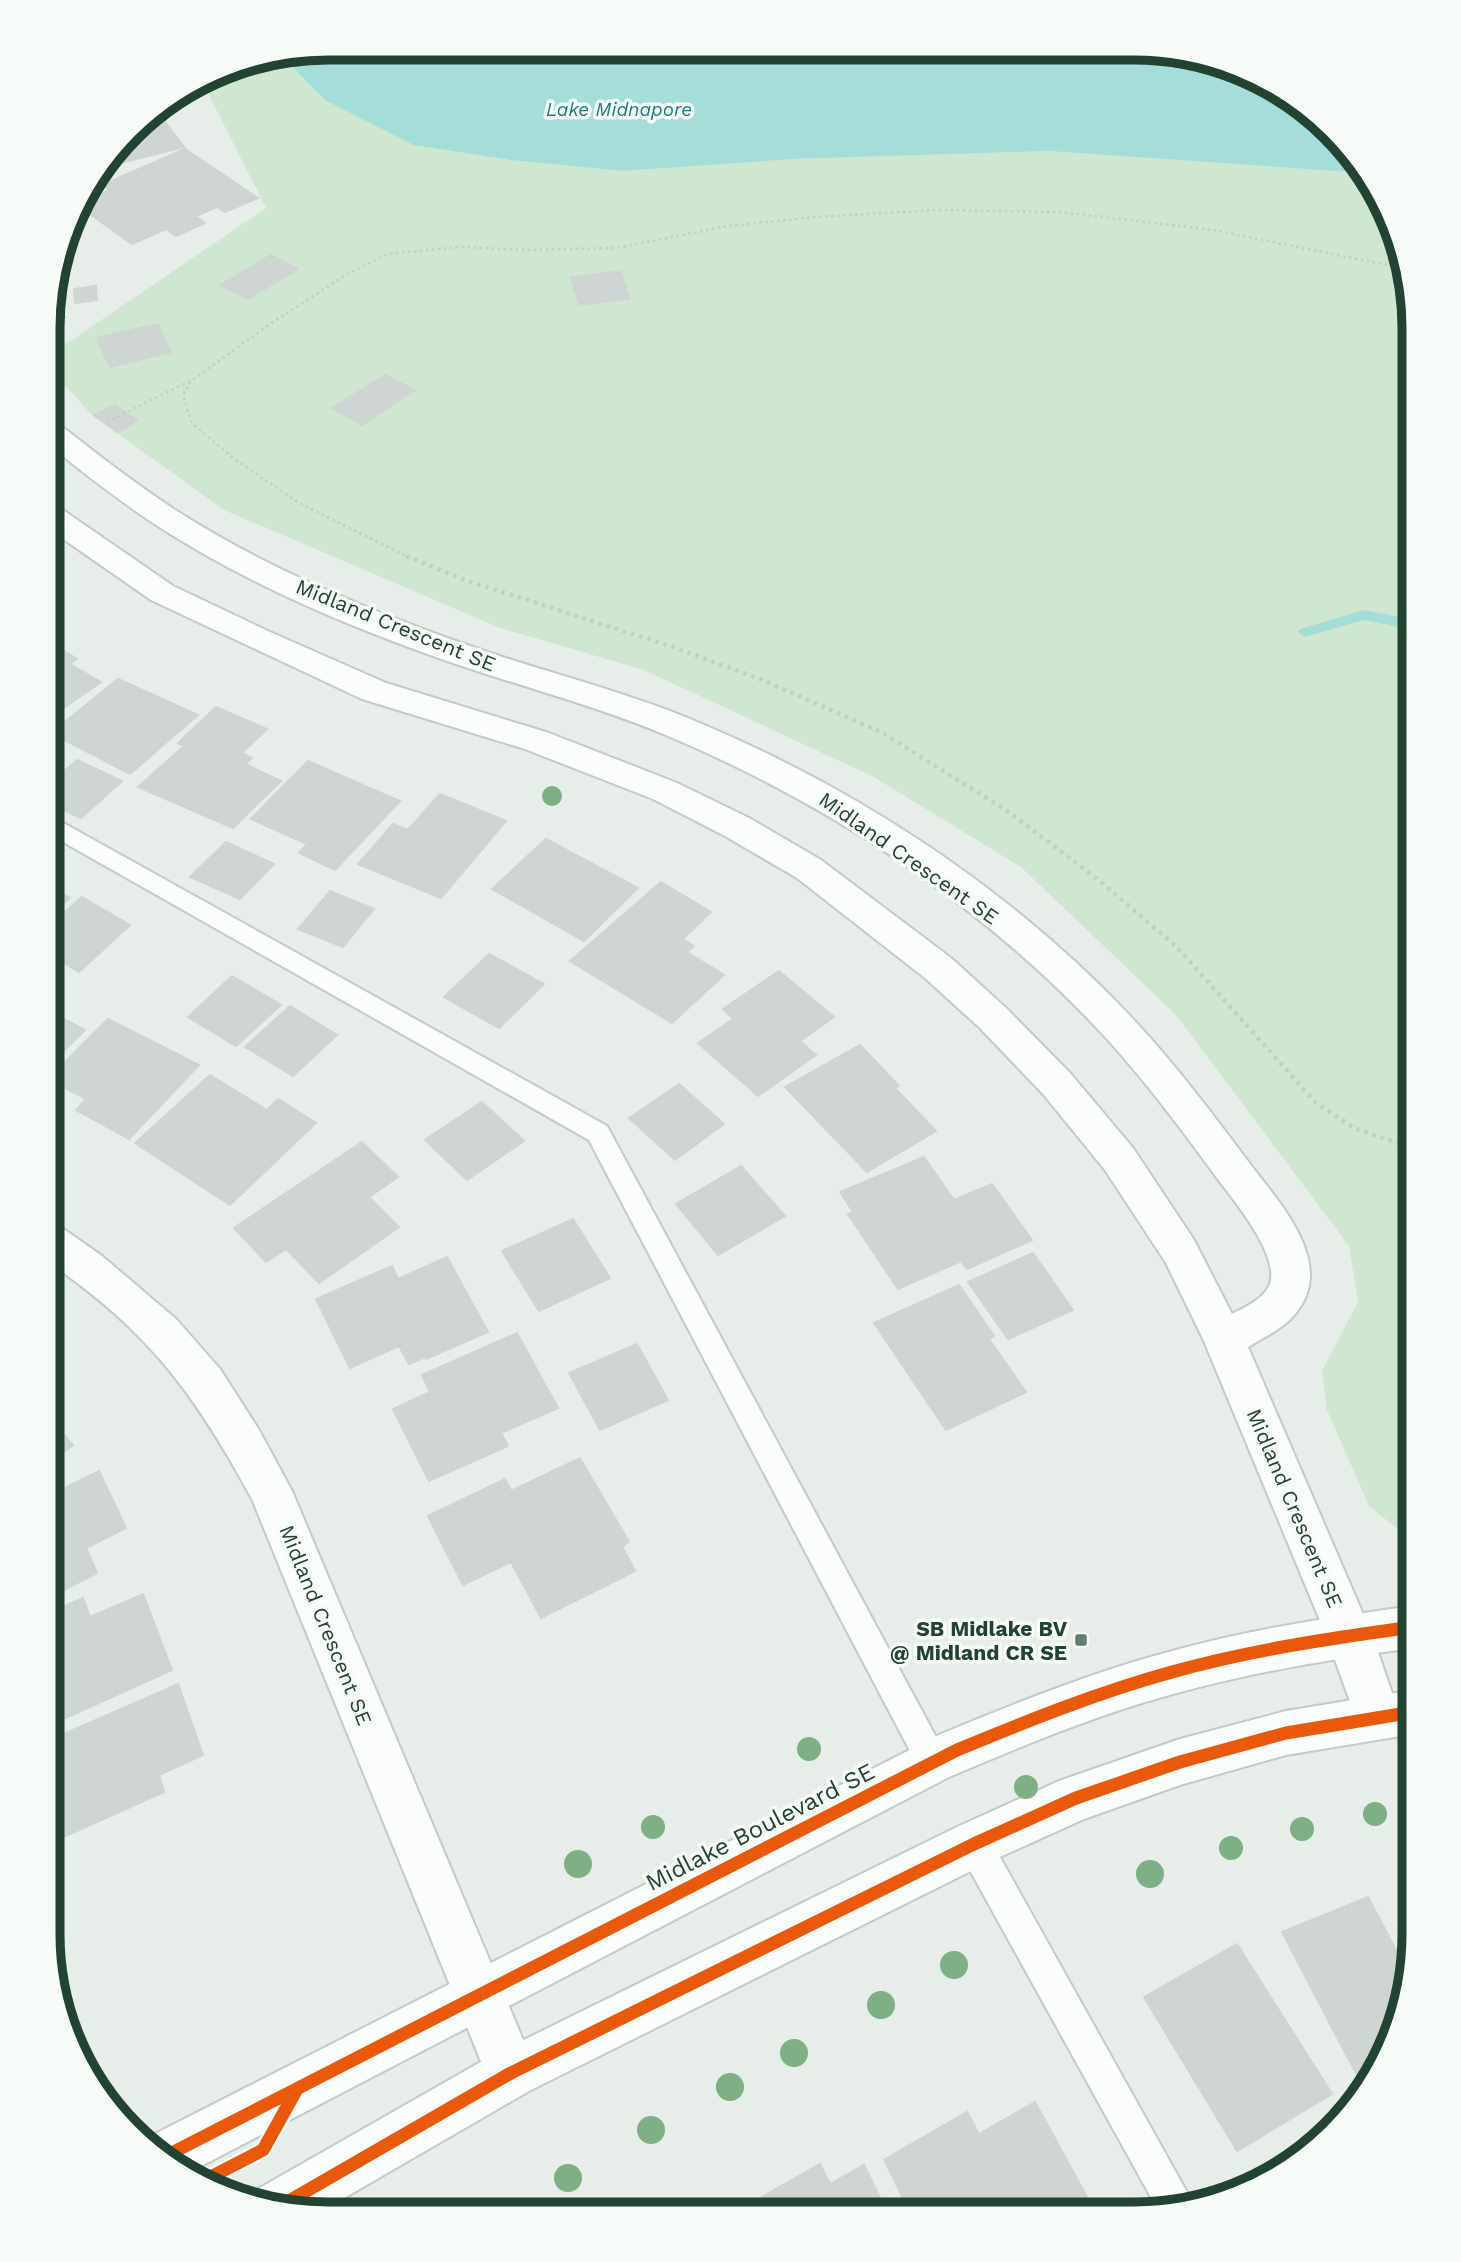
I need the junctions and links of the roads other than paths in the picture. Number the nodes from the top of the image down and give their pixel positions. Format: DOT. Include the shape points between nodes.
graph roads {
  1 [pos="60,438"];
  2 [pos="60,523"];
  3 [pos="60,829"];
  4 [pos="60,1249"];
  5 [pos="1224,1340"];
  6 [pos="1402,1628"];
  7 [pos="1349,1635"];
  8 [pos="1395,1714"];
  9 [pos="932,1761"];
  10 [pos="974,1844"];
  11 [pos="480,1996"];
  12 [pos="511,2073"];
  13 [pos="173,2153"];
  14 [pos="1172,2199"];
  15 [pos="291,2200"];
  1 -- 5 [label="street, Midland Crescent SE" via="132,494 251,565 416,637 611,701 724,747 809,789 870,826 993,914 1116,1026 1171,1089 1250,1193 1285,1251 1291,1264 1291,1286 1280,1304"];
  2 -- 5 [label="street, Midland Crescent SE" via="162,593 246,633 374,691 537,741 652,786 809,869 938,968 1057,1084 1119,1159 1180,1252"];
  3 -- 9 [label="lane" via="598,1133"];
  4 -- 11 [label="street, Midland Crescent SE" via="126,1296 194,1367 241,1437 270,1491"];
  5 -- 7 [label="street, Midland Crescent SE"];
  6 -- 7 [label="street, Midlake Boulevard SE"];
  7 -- 8 [label="street, Midland Crescent SE"];
  7 -- 9 [label="street, Midlake Boulevard SE" via="1248,1653 1139,1682"];
  8 -- 10 [label="street" via="1286,1733 1180,1762 1076,1798"];
  9 -- 11 [label="street, Midlake Boulevard SE"];
  10 -- 12 [label="street"];
  10 -- 14 [label="lane"];
  11 -- 12 [label="street, Midland Crescent SE"];
  11 -- 13 [label="street, Midlake Boulevard SE"];
  12 -- 15 [label="street"];
}
